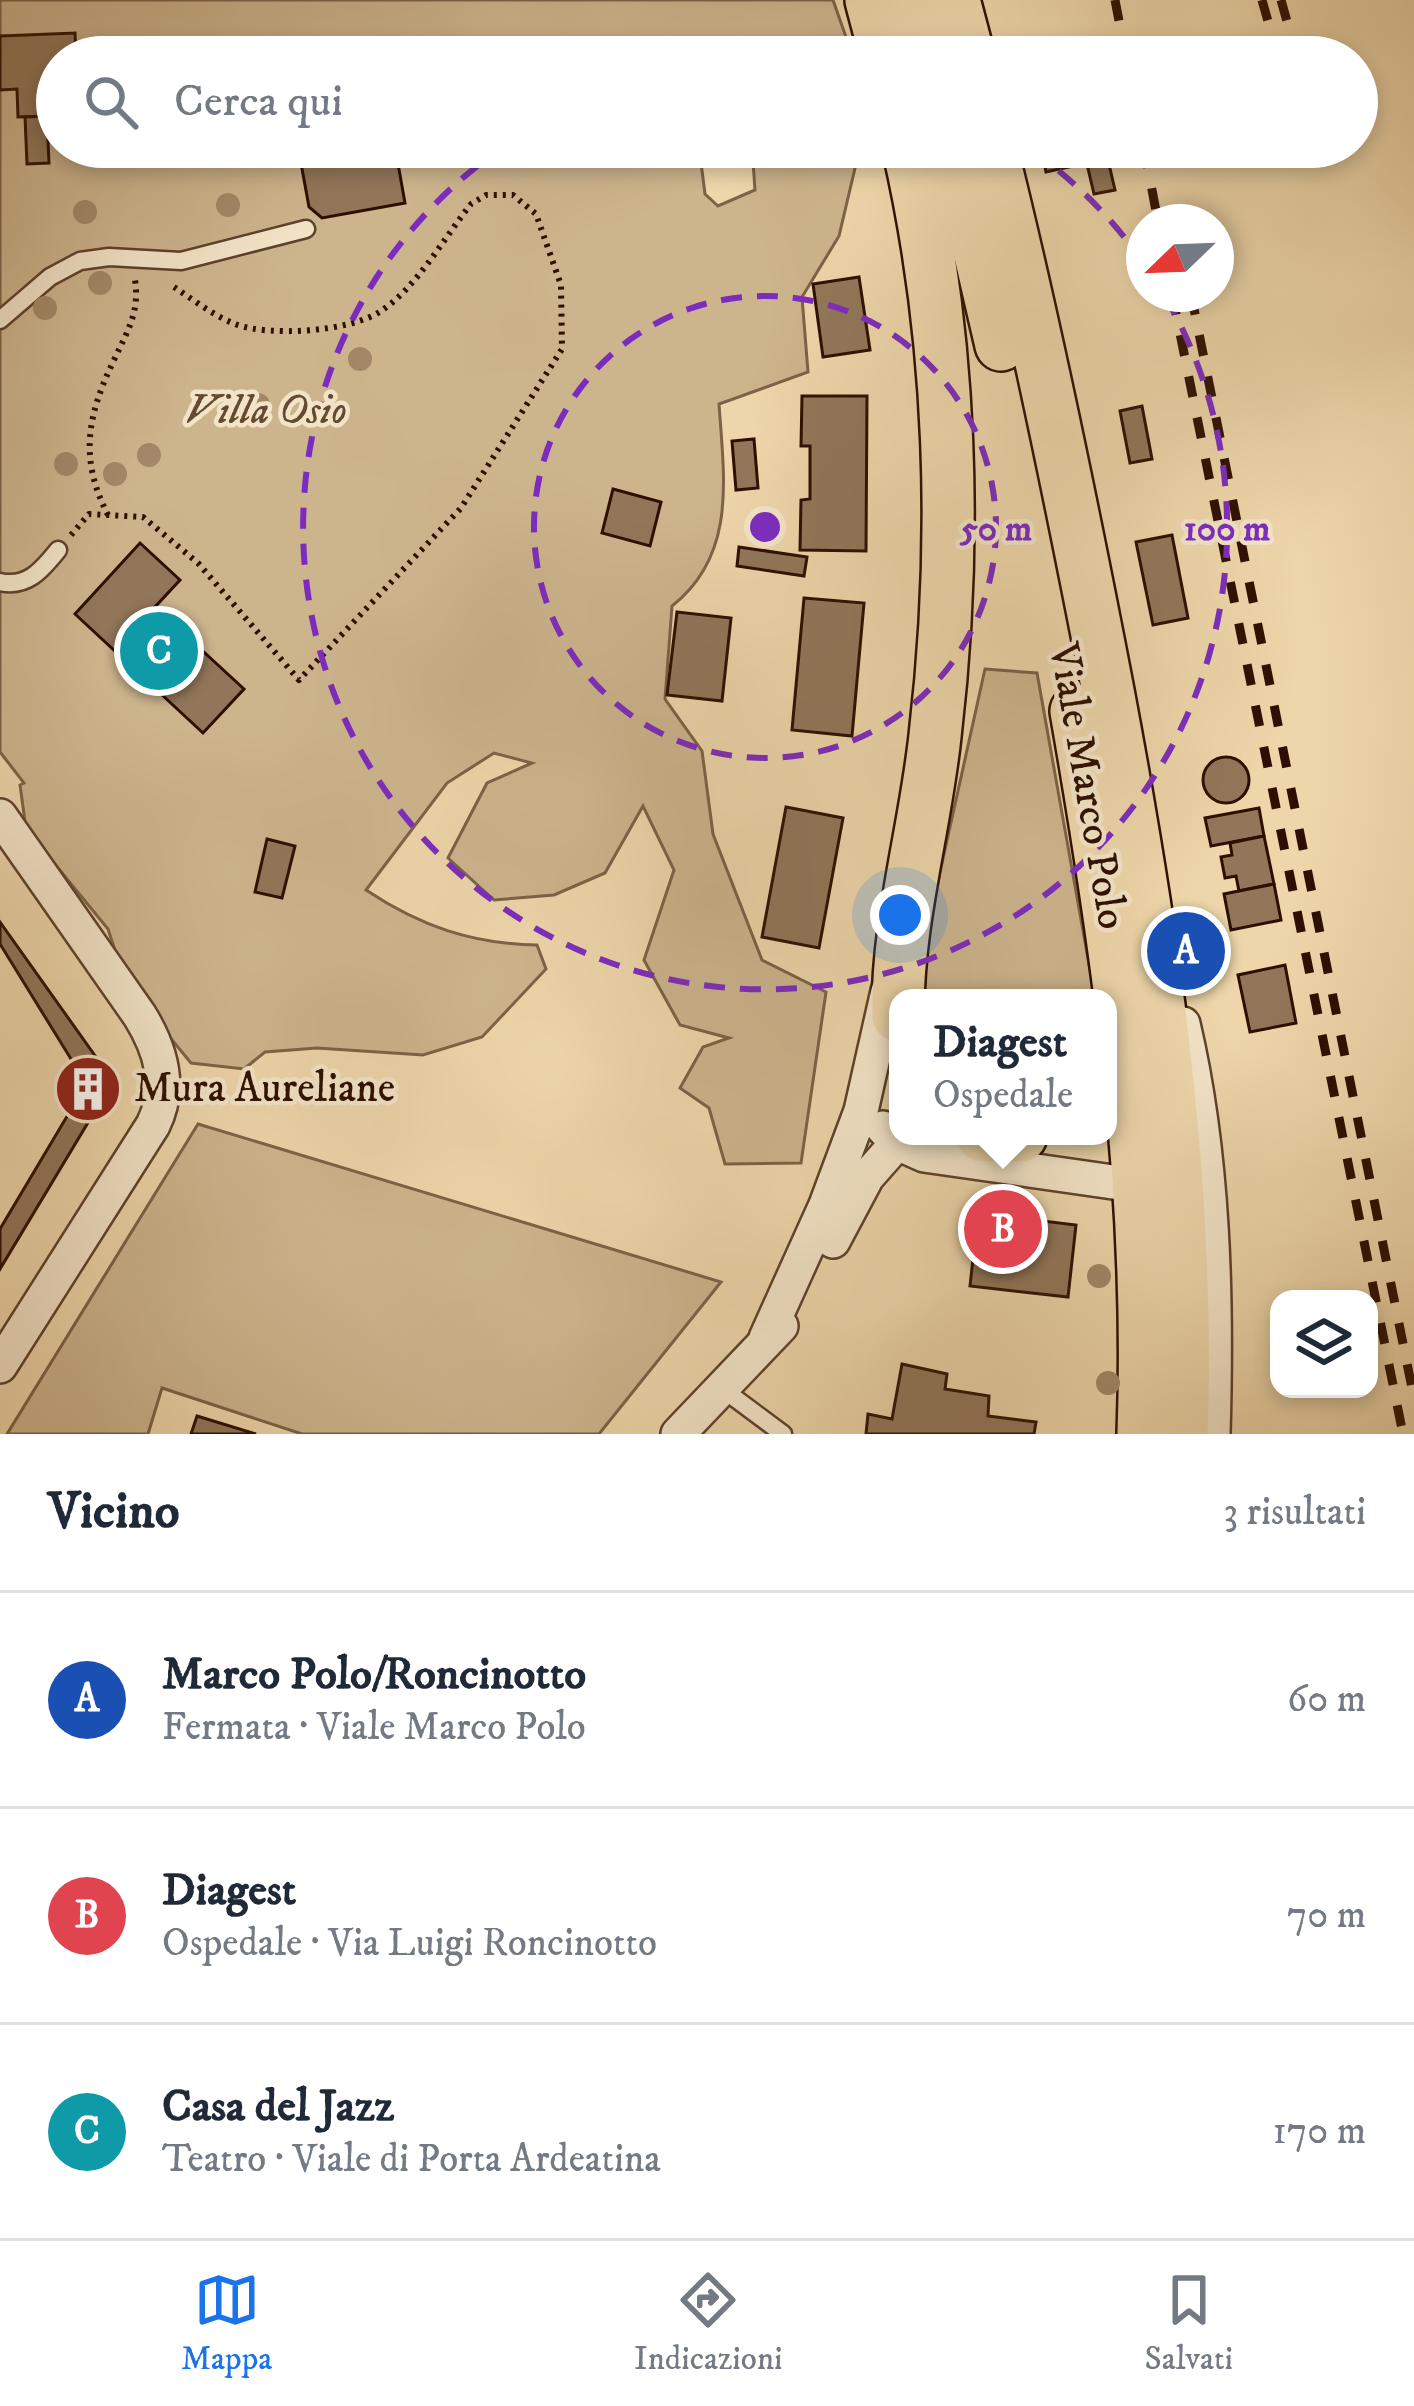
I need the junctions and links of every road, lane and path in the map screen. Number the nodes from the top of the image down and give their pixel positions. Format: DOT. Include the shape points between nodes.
graph roads {
  1 [pos="872,0"];
  2 [pos="916,0"];
  3 [pos="954,0"];
  4 [pos="988,0"];
  5 [pos="881,36"];
  6 [pos="926,36"];
  7 [pos="965,36"];
  8 [pos="978,36"];
  9 [pos="912,168"];
  10 [pos="960,168"];
  11 [pos="997,168"];
  12 [pos="306,229"];
  13 [pos="138,260"];
  14 [pos="0,320"];
  15 [pos="108,514"];
  16 [pos="58,550"];
  17 [pos="0,582"];
  18 [pos="0,816"];
  19 [pos="1143,886"];
  20 [pos="906,910"];
  21 [pos="900,989"];
  22 [pos="1111,989"];
  23 [pos="1117,1048"];
  24 [pos="866,1094"];
  25 [pos="889,1134"];
  26 [pos="895,1145"];
  27 [pos="902,1145"];
  28 [pos="1158,1188"];
  29 [pos="766,1339"];
  30 [pos="0,1366"];
  31 [pos="719,1387"];
  32 [pos="678,1434"];
  33 [pos="783,1434"];
  34 [pos="1143,1434"];
  35 [pos="1183,1434"];
  36 [pos="1214,1434"];
  1 -- 5 [label="main road"];
  2 -- 6 [label="main road"];
  3 -- 7 [label="main road"];
  4 -- 8 [label="main road"];
  9 -- 20 [label="main road" via="940,344 946,568 935,738"];
  10 -- 22 [label="main road, Viale Marco Polo" via="1053,589 1095,820"];
  11 -- 19 [label="main road, Viale Marco Polo"];
  12 -- 13 [label="lane" via="181,261"];
  13 -- 14 [label="lane" via="68,265"];
  13 -- 15 [label="path" via="136,316 98,399 88,460"];
  13 -- 15 [label="path" via="240,326 332,327 383,310 471,204 513,195 536,214 562,285 562,349 461,508 299,680 198,563 143,517"];
  15 -- 16 [label="path" via="89,514"];
  16 -- 17 [label="lane" via="26,581"];
  18 -- 30 [label="street" via="140,1016 164,1086 153,1125"];
  19 -- 28 [label="main road, Viale Marco Polo" via="1159,994"];
  19 -- 36 [label="street, Viale Marco Polo" via="1198,1104"];
  20 -- 21 [label="main road"];
  20 -- 24 [label="street"];
  23 -- 28 [label="main road, Viale Marco Polo"];
  24 -- 25 [label="street"];
  24 -- 29 [label="street"];
  26 -- 29 [label="street"];
  27 -- 28 [label="street" via="924,1155"];
  28 -- 34 [label="main road, Viale Marco Polo"];
  28 -- 35 [label="main road, Viale Marco Polo" via="1184,1312"];
  29 -- 31 [label="street"];
  31 -- 32 [label="street"];
  31 -- 33 [label="lane"];
}
